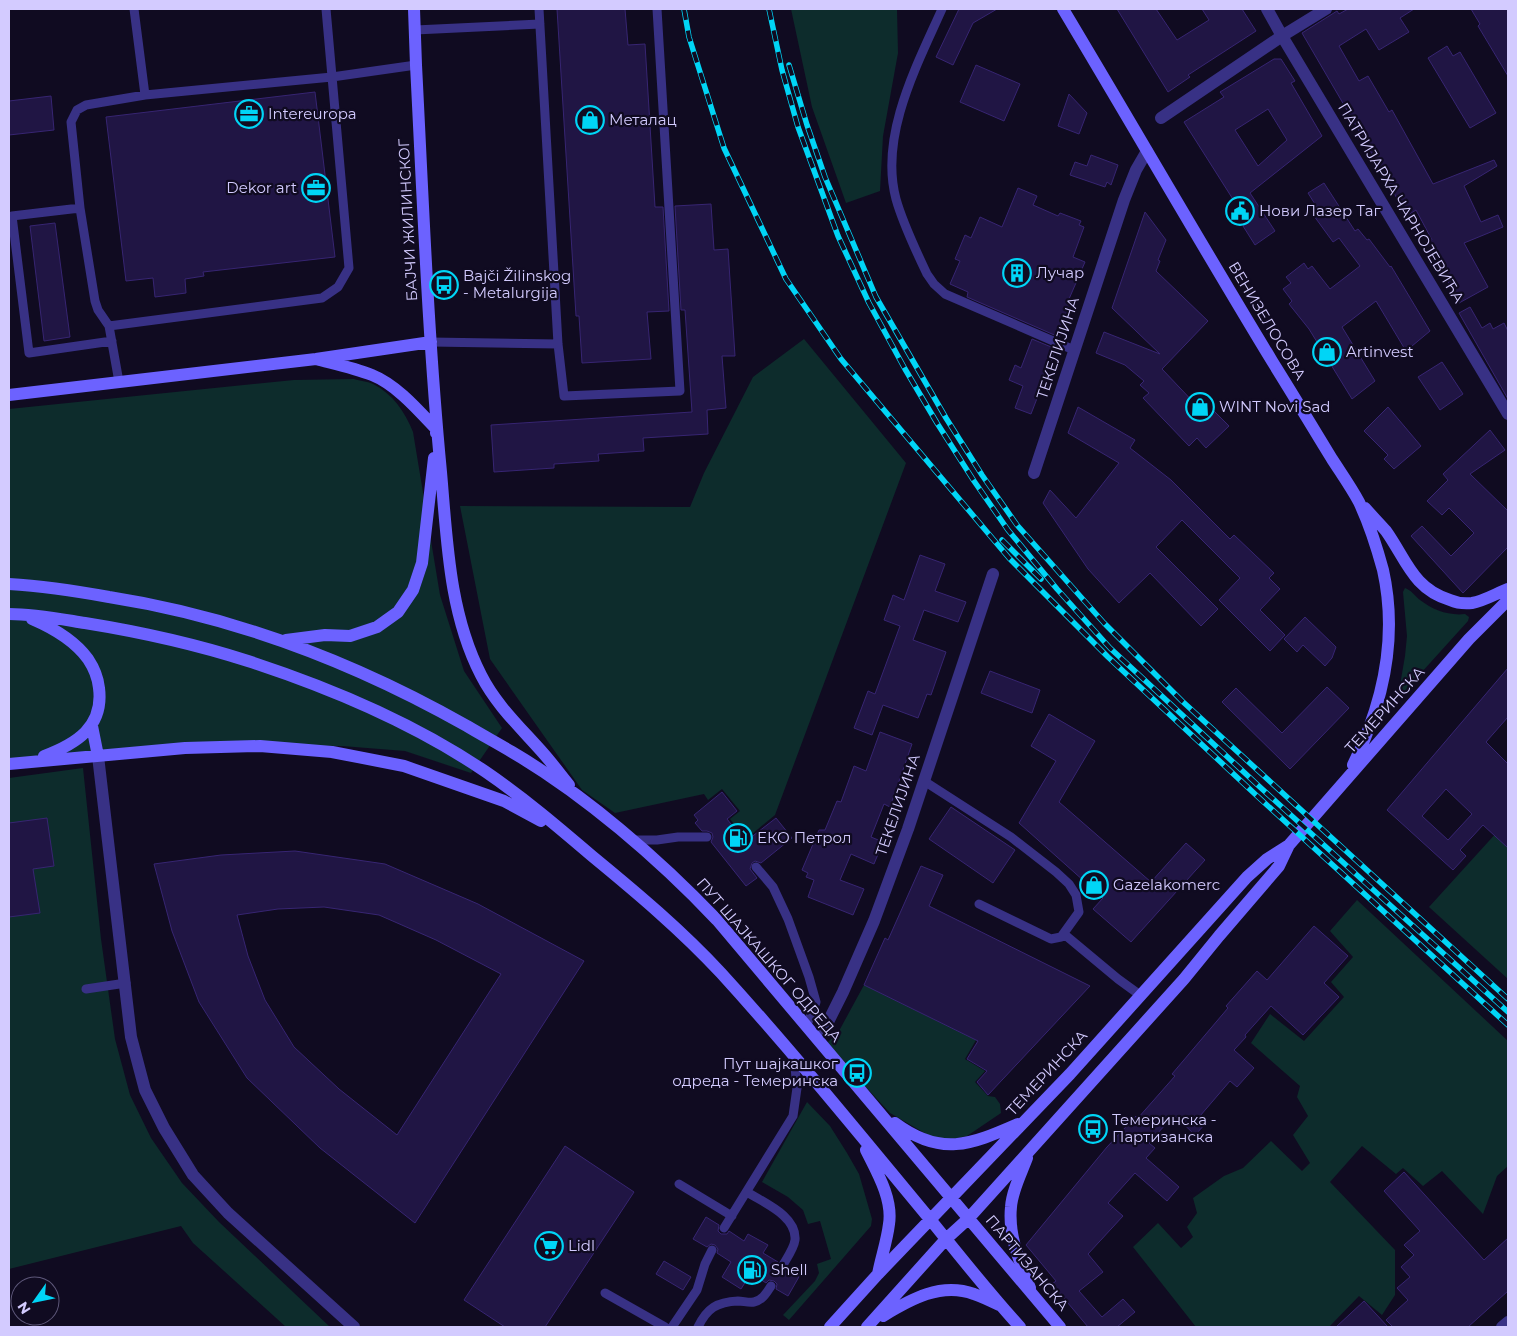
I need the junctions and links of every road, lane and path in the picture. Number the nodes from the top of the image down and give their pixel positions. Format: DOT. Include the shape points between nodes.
graph roads {
  1 [pos="134,9"];
  2 [pos="326,9"];
  3 [pos="414,9"];
  4 [pos="539,9"];
  5 [pos="657,9"];
  6 [pos="942,9"];
  7 [pos="1063,9"];
  8 [pos="1267,9"];
  9 [pos="1326,9"];
  10 [pos="540,24"];
  11 [pos="415,30"];
  12 [pos="1282,36"];
  13 [pos="416,65"];
  14 [pos="332,77"];
  15 [pos="145,95"];
  16 [pos="1161,118"];
  17 [pos="1148,151"];
  18 [pos="80,208"];
  19 [pos="109,326"];
  20 [pos="112,340"];
  21 [pos="430,342"];
  22 [pos="558,344"];
  23 [pos="1074,350"];
  24 [pos="316,359"];
  25 [pos="119,382"];
  26 [pos="9,395"];
  27 [pos="1508,414"];
  28 [pos="437,430"];
  29 [pos="1034,474"];
  30 [pos="1359,502"];
  31 [pos="993,574"];
  32 [pos="9,584"];
  33 [pos="1508,589"];
  34 [pos="1508,600"];
  35 [pos="15,614"];
  36 [pos="284,640"];
  37 [pos="92,726"];
  38 [pos="98,756"];
  39 [pos="27,761"];
  40 [pos="9,764"];
  41 [pos="1345,780"];
  42 [pos="924,781"];
  43 [pos="576,795"];
  44 [pos="567,835"];
  45 [pos="707,837"];
  46 [pos="631,840"];
  47 [pos="1289,845"];
  48 [pos="756,867"];
  49 [pos="979,904"];
  50 [pos="1064,934"];
  51 [pos="126,983"];
  52 [pos="86,989"];
  53 [pos="1140,995"];
  54 [pos="806,1027"];
  55 [pos="816,1037"];
  56 [pos="794,1057"];
  57 [pos="882,1114"];
  58 [pos="1023,1122"];
  59 [pos="858,1132"];
  60 [pos="1029,1152"];
  61 [pos="680,1184"];
  62 [pos="748,1192"];
  63 [pos="952,1199"];
  64 [pos="732,1216"];
  65 [pos="930,1219"];
  66 [pos="968,1219"];
  67 [pos="724,1228"];
  68 [pos="946,1239"];
  69 [pos="712,1250"];
  70 [pos="783,1265"];
  71 [pos="878,1274"];
  72 [pos="771,1286"];
  73 [pos="605,1294"];
  74 [pos="1033,1297"];
  75 [pos="1002,1307"];
  76 [pos="1508,1322"];
  77 [pos="869,1326"];
  78 [pos="354,1327"];
  79 [pos="664,1327"];
  80 [pos="672,1327"];
  81 [pos="698,1327"];
  82 [pos="830,1327"];
  83 [pos="1020,1327"];
  84 [pos="1060,1327"];
  85 [pos="1502,1327"];
  1 -- 15 [label="lane"];
  2 -- 14 [label="lane"];
  3 -- 11 [label="main road, БАЈЧИ ЖИЛИНСКОГ"];
  4 -- 10 [label="lane"];
  5 -- 22 [label="lane" via="680,391 564,396"];
  6 -- 23 [label="lane" via="912,78 894,140 892,166 896,200 927,274 945,294"];
  7 -- 17 [label="main road, ВЕНИЗЕЛОСОВА"];
  8 -- 12 [label="street, ПАТРИЈАРХА ЧАРНОЈЕВИЋА"];
  9 -- 12 [label="street"];
  10 -- 11 [label="lane"];
  10 -- 22 [label="lane"];
  11 -- 13 [label="main road, БАЈЧИ ЖИЛИНСКОГ"];
  12 -- 16 [label="street"];
  12 -- 27 [label="street, ПАТРИЈАРХА ЧАРНОЈЕВИЋА"];
  13 -- 14 [label="lane"];
  13 -- 21 [label="main road, БАЈЧИ ЖИЛИНСКОГ"];
  14 -- 15 [label="lane"];
  14 -- 19 [label="lane" via="349,268 338,287 322,298"];
  15 -- 18 [label="lane" via="86,105 77,110 71,122"];
  17 -- 23 [label="street, ТЕКЕЛИЈИНА" via="1126,196"];
  17 -- 30 [label="main road, ВЕНИЗЕЛОСОВА"];
  18 -- 19 [label="lane" via="95,302"];
  18 -- 20 [label="lane" via="12,216 29,353"];
  19 -- 20 [label="lane"];
  20 -- 25 [label="lane"];
  21 -- 22 [label="lane"];
  21 -- 24 [label="main road"];
  21 -- 28 [label="main road, БАЈЧИ ЖИЛИНСКОГ"];
  23 -- 29 [label="street, ТЕКЕЛИЈИНА"];
  24 -- 25 [label="main road"];
  24 -- 28 [label="main road" via="374,376 396,390"];
  25 -- 26 [label="main road"];
  28 -- 36 [label="main road" via="422,563 413,590 398,612 377,627 350,636 325,635"];
  28 -- 43 [label="main road" via="450,565 468,643 481,676 501,705"];
  30 -- 33 [label="main road" via="1386,531 1406,565 1429,592 1458,603 1472,603"];
  30 -- 41 [label="main road, ВЕНИЗЕЛОСОВА" via="1383,571 1389,624 1388,650 1383,684 1371,724"];
  31 -- 42 [label="street, ТЕКЕЛИЈИНА"];
  32 -- 36 [label="main road, ПУТ ШАЈКАШКОГ ОДРЕДА" via="135,601"];
  34 -- 41 [label="main road, ТЕМЕРИНСКА"];
  35 -- 37 [label="main road" via="60,634 89,660 100,694 98,714"];
  35 -- 44 [label="main road" via="164,638 287,673 339,694 455,752 511,790"];
  36 -- 43 [label="main road, ПУТ ШАЈКАШКОГ ОДРЕДА" via="400,690 513,752"];
  37 -- 38 [label="main road"];
  37 -- 39 [label="main road" via="62,749"];
  38 -- 39 [label="main road"];
  38 -- 44 [label="main road" via="185,748 260,746 332,752 404,766 504,801"];
  38 -- 51 [label="street"];
  39 -- 40 [label="main road"];
  41 -- 47 [label="main road, ТЕМЕРИНСКА"];
  42 -- 50 [label="lane" via="1011,837 1068,884 1076,895 1079,912"];
  42 -- 55 [label="street, ТЕКЕЛИЈИНА" via="863,949 827,1024"];
  43 -- 46 [label="main road, ПУТ ШАЈКАШКОГ ОДРЕДА"];
  44 -- 56 [label="main road" via="681,932"];
  45 -- 46 [label="lane"];
  46 -- 54 [label="main road, ПУТ ШАЈКАШКОГ ОДРЕДА" via="700,902"];
  47 -- 53 [label="main road, ТЕМЕРИНСКА" via="1247,877"];
  47 -- 60 [label="main road, ТЕМЕРИНСКА" via="1279,866 1184,980"];
  48 -- 54 [label="lane" via="773,887 792,927 809,977 816,1002"];
  49 -- 50 [label="lane" via="1051,939 1062,938"];
  50 -- 53 [label="lane"];
  51 -- 52 [label="lane"];
  51 -- 78 [label="street" via="131,1037 145,1090 193,1175 228,1213"];
  53 -- 58 [label="main road, ТЕМЕРИНСКА"];
  54 -- 55 [label="main road, ПУТ ШАЈКАШКОГ ОДРЕДА"];
  55 -- 57 [label="main road, ПУТ ШАЈКАШКОГ ОДРЕДА"];
  56 -- 59 [label="main road"];
  56 -- 62 [label="lane" via="797,1088 793,1116"];
  57 -- 58 [label="main road" via="903,1129 947,1146 964,1144"];
  57 -- 63 [label="main road, ПУТ ШАЈКАШКОГ ОДРЕДА"];
  58 -- 63 [label="main road, ТЕМЕРИНСКА"];
  59 -- 65 [label="main road"];
  59 -- 71 [label="main road" via="883,1188 889,1214 890,1224"];
  60 -- 66 [label="main road, ТЕМЕРИНСКА"];
  60 -- 74 [label="main road" via="1013,1196 1011,1220 1015,1248"];
  61 -- 64 [label="lane"];
  62 -- 64 [label="lane"];
  62 -- 70 [label="lane" via="781,1214 793,1227 795,1241"];
  63 -- 65 [label="main road, ТЕМЕРИНСКА"];
  63 -- 66 [label="main road, ПУТ ШАЈКАШКОГ ОДРЕДА"];
  64 -- 67 [label="lane"];
  65 -- 68 [label="main road"];
  65 -- 71 [label="main road, ТЕМЕРИНСКА"];
  66 -- 68 [label="main road, ТЕМЕРИНСКА"];
  66 -- 74 [label="main road, ПАРТИЗАНСКА"];
  68 -- 75 [label="main road"];
  68 -- 77 [label="main road, ТЕМЕРИНСКА"];
  69 -- 80 [label="lane" via="697,1290"];
  71 -- 82 [label="main road, ТЕМЕРИНСКА"];
  72 -- 81 [label="lane" via="756,1302 718,1304 704,1314"];
  73 -- 79 [label="lane"];
  74 -- 84 [label="main road, ПАРТИЗАНСКА"];
  75 -- 77 [label="main road" via="974,1294 953,1289 908,1301"];
  75 -- 83 [label="main road"];
  76 -- 85 [label="street"];
}
